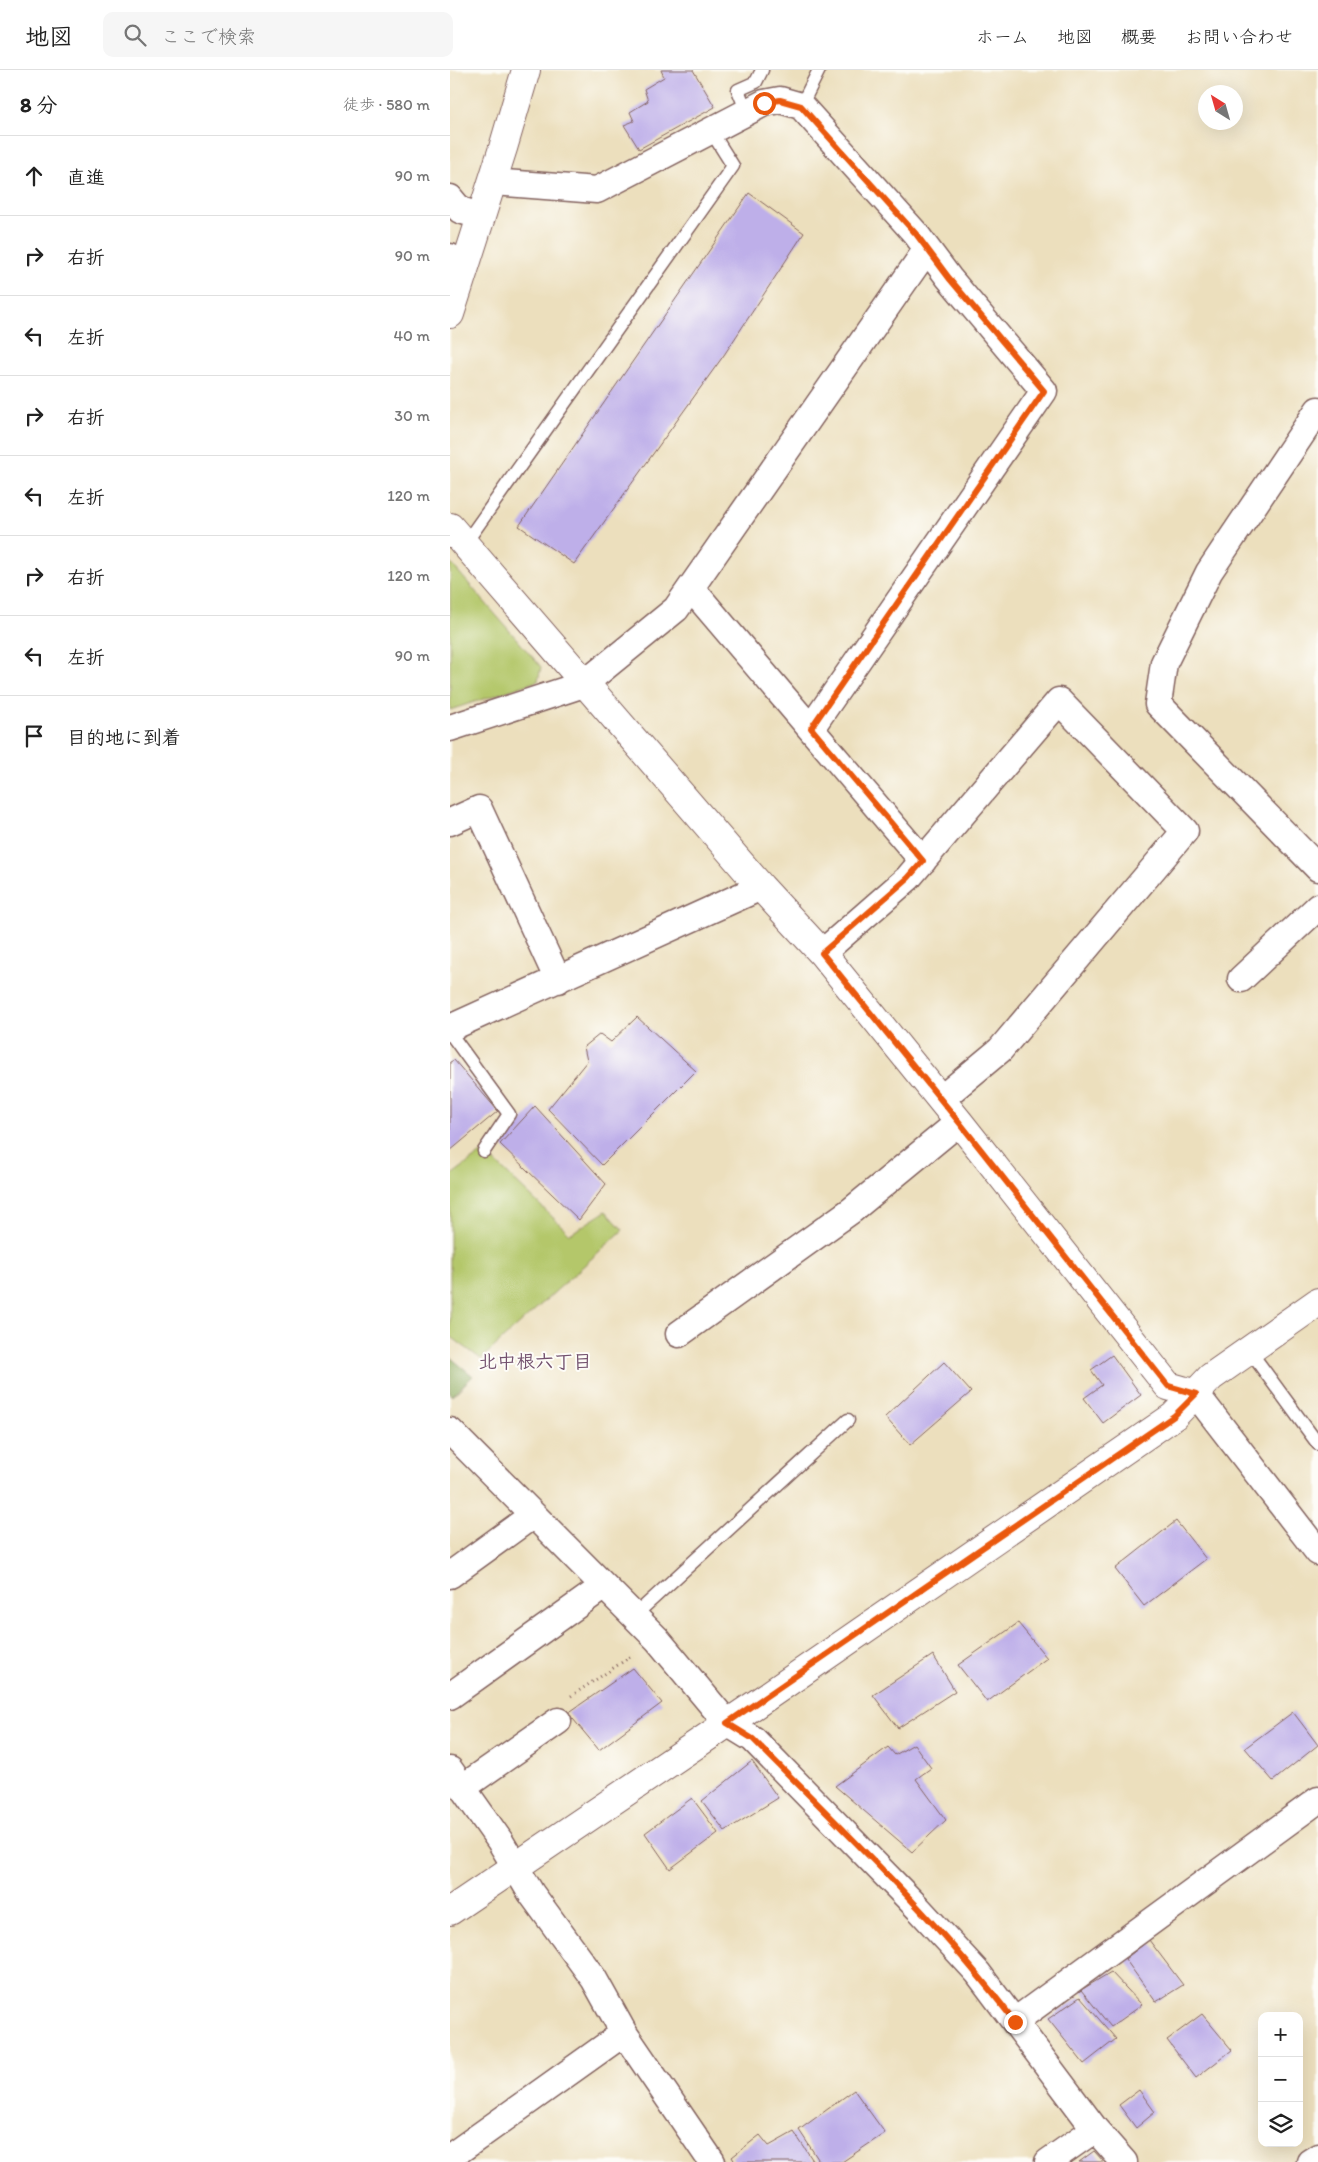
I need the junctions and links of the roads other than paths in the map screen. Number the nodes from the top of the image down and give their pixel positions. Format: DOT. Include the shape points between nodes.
graph roads {
  1 [pos="526,70"];
  2 [pos="762,70"];
  3 [pos="819,70"];
  4 [pos="801,106"];
  5 [pos="747,112"];
  6 [pos="711,131"];
  7 [pos="493,182"];
  8 [pos="450,198"];
  9 [pos="480,216"];
  10 [pos="927,249"];
  11 [pos="456,267"];
  12 [pos="450,314"];
  13 [pos="1318,410"];
  14 [pos="457,536"];
  15 [pos="691,588"];
  16 [pos="584,684"];
  17 [pos="450,728"];
  18 [pos="811,728"];
  19 [pos="450,822"];
  20 [pos="923,861"];
  21 [pos="1318,868"];
  22 [pos="761,887"];
  23 [pos="1318,907"];
  24 [pos="822,953"];
  25 [pos="1241,979"];
  26 [pos="558,980"];
  27 [pos="450,1028"];
  28 [pos="450,1033"];
  29 [pos="941,1099"];
  30 [pos="959,1122"];
  31 [pos="484,1151"];
  32 [pos="1315,1310"];
  33 [pos="680,1334"];
  34 [pos="1249,1350"];
  35 [pos="1196,1394"];
  36 [pos="848,1420"];
  37 [pos="450,1431"];
  38 [pos="1318,1444"];
  39 [pos="533,1515"];
  40 [pos="1318,1552"];
  41 [pos="450,1575"];
  42 [pos="604,1586"];
  43 [pos="634,1616"];
  44 [pos="450,1696"];
  45 [pos="558,1721"];
  46 [pos="727,1723"];
  47 [pos="456,1779"];
  48 [pos="1318,1800"];
  49 [pos="515,1866"];
  50 [pos="450,1911"];
  51 [pos="1015,2022"];
  52 [pos="624,2033"];
  53 [pos="1095,2129"];
  54 [pos="450,2157"];
  55 [pos="1318,2158"];
  56 [pos="712,2162"];
  57 [pos="1048,2162"];
  58 [pos="1124,2162"];
  59 [pos="1310,2162"];
  1 -- 7 [label="street"];
  2 -- 5 [label="lane" via="756,82 738,90"];
  3 -- 4 [label="lane"];
  4 -- 5 [label="street" via="780,100 764,103"];
  4 -- 10 [label="street"];
  5 -- 6 [label="street"];
  6 -- 7 [label="street" via="597,190"];
  6 -- 14 [label="lane" via="733,166"];
  7 -- 9 [label="street"];
  8 -- 9 [label="street" via="460,210"];
  9 -- 11 [label="street"];
  10 -- 15 [label="street"];
  10 -- 18 [label="street" via="1044,391"];
  11 -- 12 [label="street"];
  13 -- 21 [label="street" via="1209,572 1164,663 1158,704"];
  14 -- 16 [label="street"];
  15 -- 16 [label="street" via="676,609"];
  15 -- 18 [label="street"];
  16 -- 17 [label="street"];
  16 -- 22 [label="street"];
  18 -- 20 [label="street"];
  19 -- 26 [label="street" via="480,809"];
  20 -- 24 [label="street"];
  20 -- 29 [label="street" via="1059,701 1184,831 1000,1050"];
  22 -- 24 [label="street"];
  22 -- 26 [label="street"];
  23 -- 25 [label="street"];
  24 -- 29 [label="street"];
  26 -- 27 [label="street"];
  28 -- 31 [label="lane" via="509,1114"];
  29 -- 30 [label="street"];
  30 -- 33 [label="street" via="852,1210"];
  30 -- 35 [label="street" via="1168,1386"];
  32 -- 34 [label="street"];
  34 -- 35 [label="street" via="1211,1377"];
  34 -- 38 [label="lane"];
  35 -- 40 [label="street"];
  35 -- 46 [label="street" via="1174,1416"];
  36 -- 43 [label="lane"];
  37 -- 39 [label="street"];
  39 -- 41 [label="street"];
  39 -- 42 [label="street"];
  42 -- 43 [label="street"];
  42 -- 44 [label="street"];
  43 -- 46 [label="street"];
  45 -- 47 [label="street"];
  46 -- 49 [label="street"];
  46 -- 51 [label="street" via="753,1739 911,1900 978,1973"];
  47 -- 49 [label="street"];
  48 -- 51 [label="street"];
  49 -- 50 [label="street"];
  49 -- 52 [label="street" via="530,1893 594,1979"];
  51 -- 53 [label="street"];
  52 -- 54 [label="street"];
  52 -- 56 [label="street"];
  53 -- 57 [label="street"];
  53 -- 58 [label="street"];
  55 -- 59 [label="street"];
}
